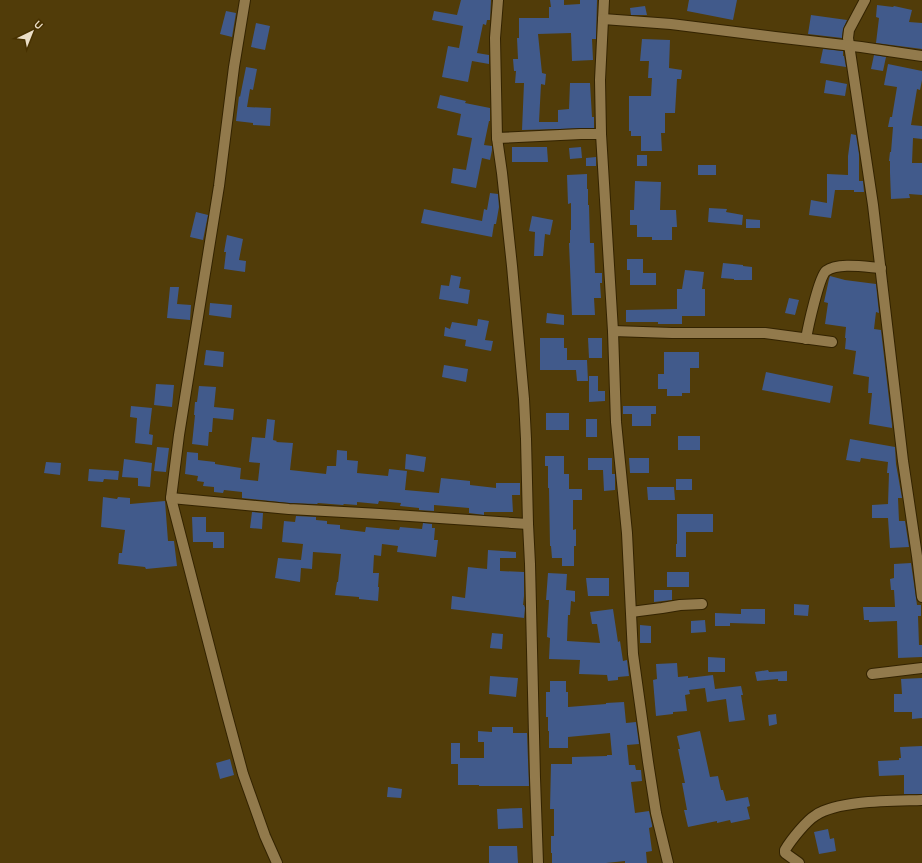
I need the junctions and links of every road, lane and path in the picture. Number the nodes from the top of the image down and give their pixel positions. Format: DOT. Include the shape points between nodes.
graph roads {
  1 [pos="245,0"];
  2 [pos="498,0"];
  3 [pos="604,0"];
  4 [pos="865,0"];
  5 [pos="603,19"];
  6 [pos="852,46"];
  7 [pos="922,56"];
  8 [pos="600,134"];
  9 [pos="497,138"];
  10 [pos="880,268"];
  11 [pos="613,331"];
  12 [pos="806,339"];
  13 [pos="832,342"];
  14 [pos="172,498"];
  15 [pos="528,524"];
  16 [pos="922,597"];
  17 [pos="702,604"];
  18 [pos="631,612"];
  19 [pos="922,668"];
  20 [pos="872,674"];
  21 [pos="922,800"];
  22 [pos="277,863"];
  23 [pos="538,863"];
  24 [pos="668,863"];
  25 [pos="799,863"];
  1 -- 14 [label="street"];
  2 -- 9 [label="street" via="495,38"];
  3 -- 5 [label="street"];
  4 -- 6 [label="street" via="849,30 848,38"];
  5 -- 6 [label="street" via="671,24"];
  5 -- 8 [label="street"];
  6 -- 7 [label="street"];
  6 -- 10 [label="street"];
  8 -- 9 [label="street"];
  8 -- 11 [label="street"];
  9 -- 15 [label="street" via="523,391"];
  10 -- 12 [label="street" via="839,266 825,271 818,288"];
  10 -- 16 [label="street"];
  11 -- 12 [label="street" via="765,333"];
  11 -- 18 [label="street" via="616,422 627,533"];
  12 -- 13 [label="street"];
  14 -- 15 [label="street" via="289,509"];
  14 -- 22 [label="street" via="243,774"];
  15 -- 23 [label="street"];
  17 -- 18 [label="street"];
  18 -- 24 [label="street" via="633,654 648,762 656,813"];
  19 -- 20 [label="street"];
  21 -- 25 [label="street" via="848,805 830,808 816,815 806,823 785,850 785,853"];
}
